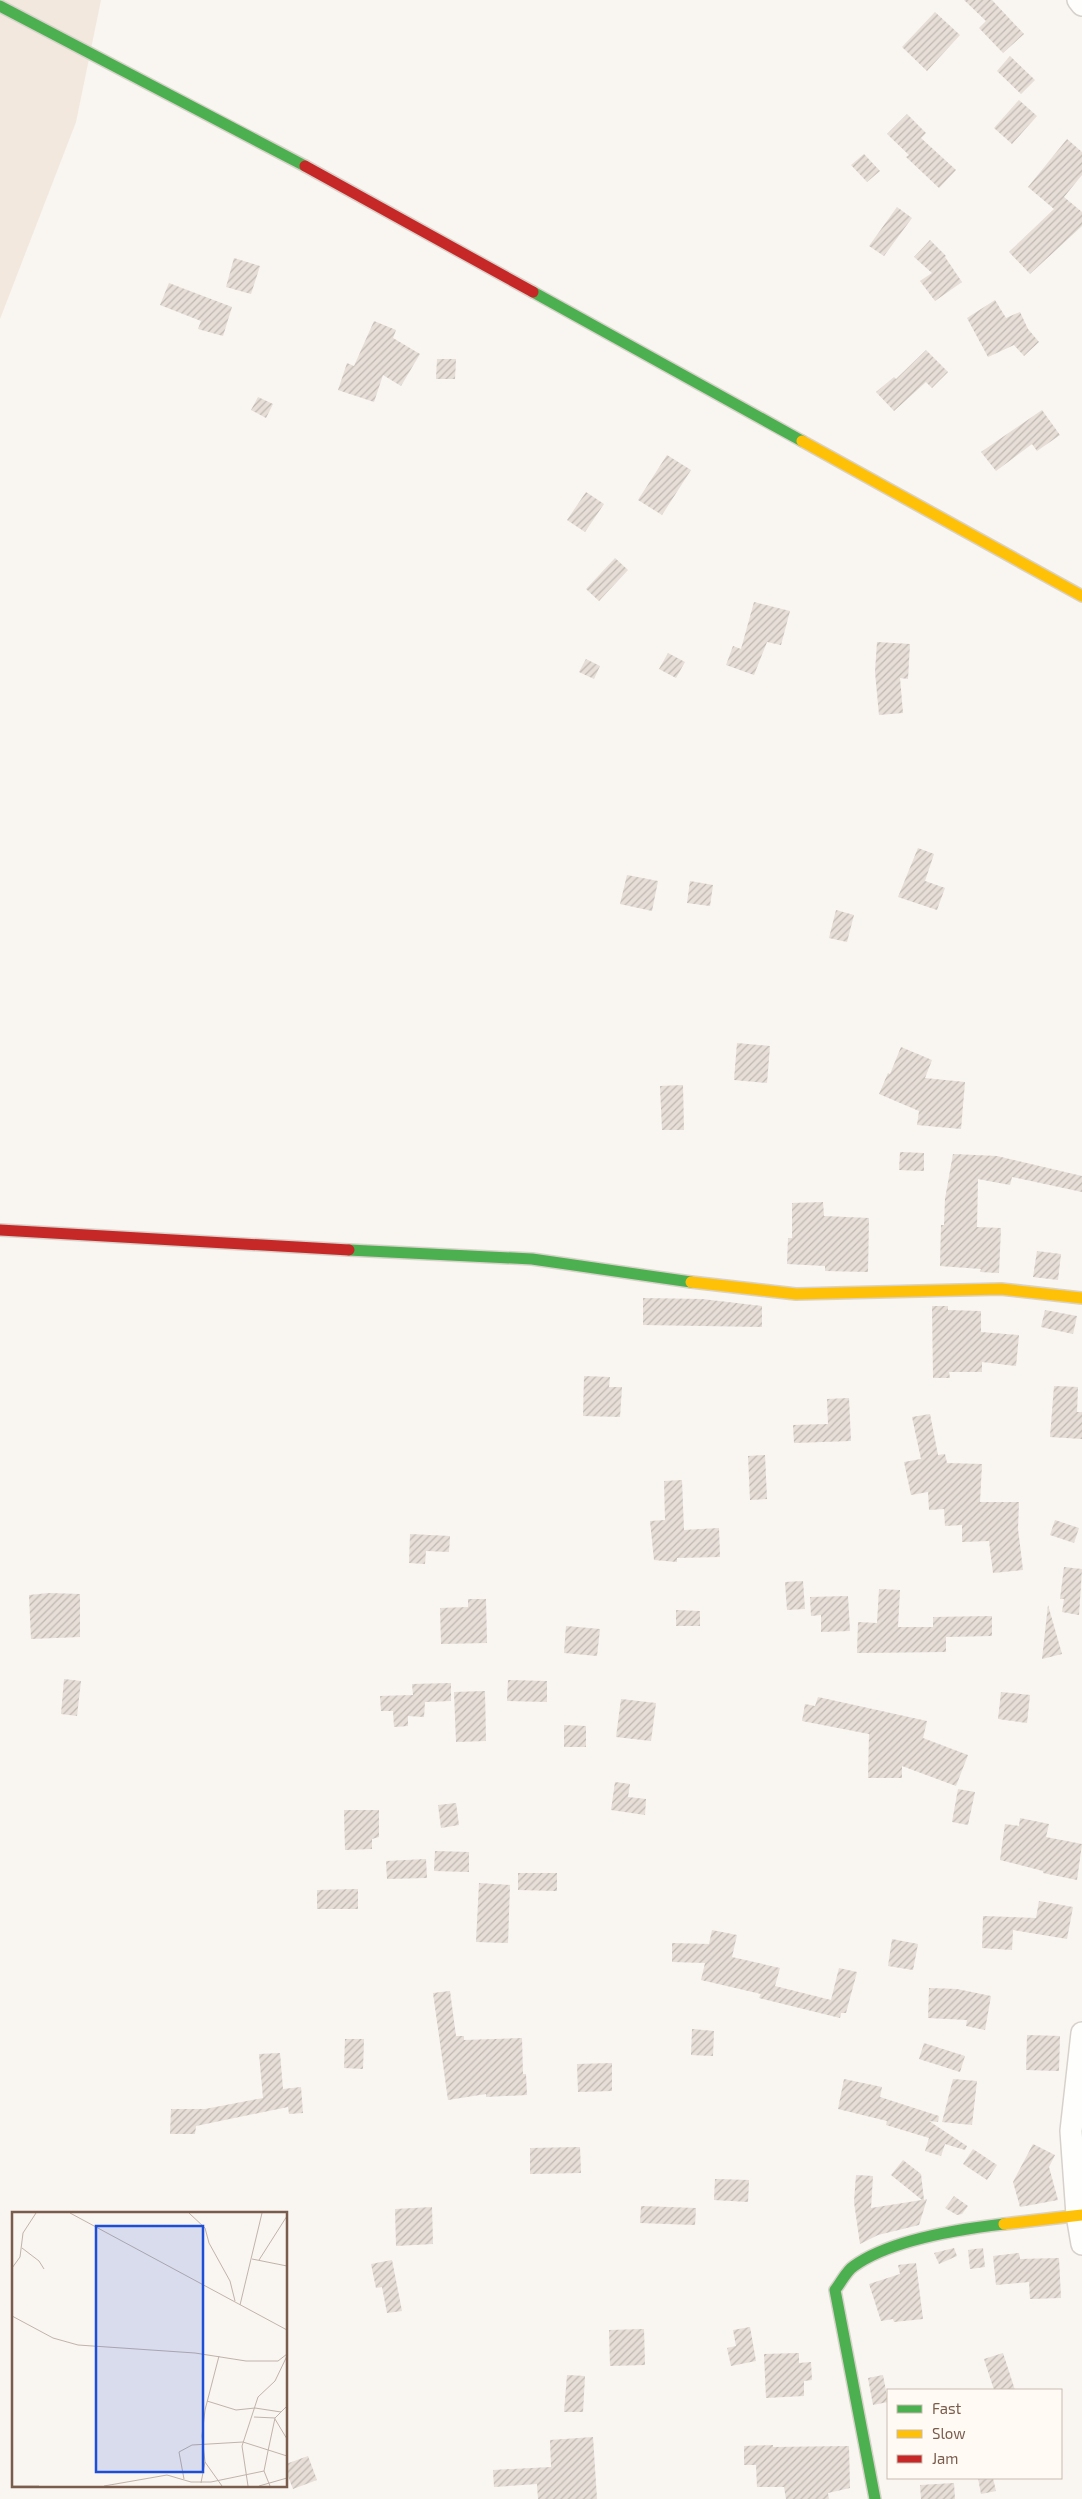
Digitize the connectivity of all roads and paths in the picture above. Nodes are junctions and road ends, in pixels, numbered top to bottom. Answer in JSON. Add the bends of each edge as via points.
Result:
{"nodes":[{"id":1,"x":1078,"y":0,"type":"edge"},
{"id":2,"x":1082,"y":5,"type":"edge"},
{"id":3,"x":0,"y":6,"type":"edge"},
{"id":4,"x":1082,"y":596,"type":"edge"},
{"id":5,"x":0,"y":1230,"type":"edge"},
{"id":6,"x":1082,"y":1298,"type":"edge"},
{"id":7,"x":1082,"y":2034,"type":"edge"},
{"id":8,"x":1080,"y":2215,"type":"edge"},
{"id":9,"x":1082,"y":2244,"type":"edge"},
{"id":10,"x":875,"y":2499,"type":"edge"}],
"edges":[{"from":1,"to":2,"type":"street"},
{"from":3,"to":4,"type":"street","via":[[260,141]]},
{"from":5,"to":6,"type":"street","via":[[532,1259],[796,1294],[1001,1289]]},
{"from":7,"to":8,"type":"street","via":[[1070,2131]]},
{"from":8,"to":9,"type":"street"},
{"from":8,"to":10,"type":"street","via":[[971,2228],[882,2250],[852,2266],[835,2290]]}]}
